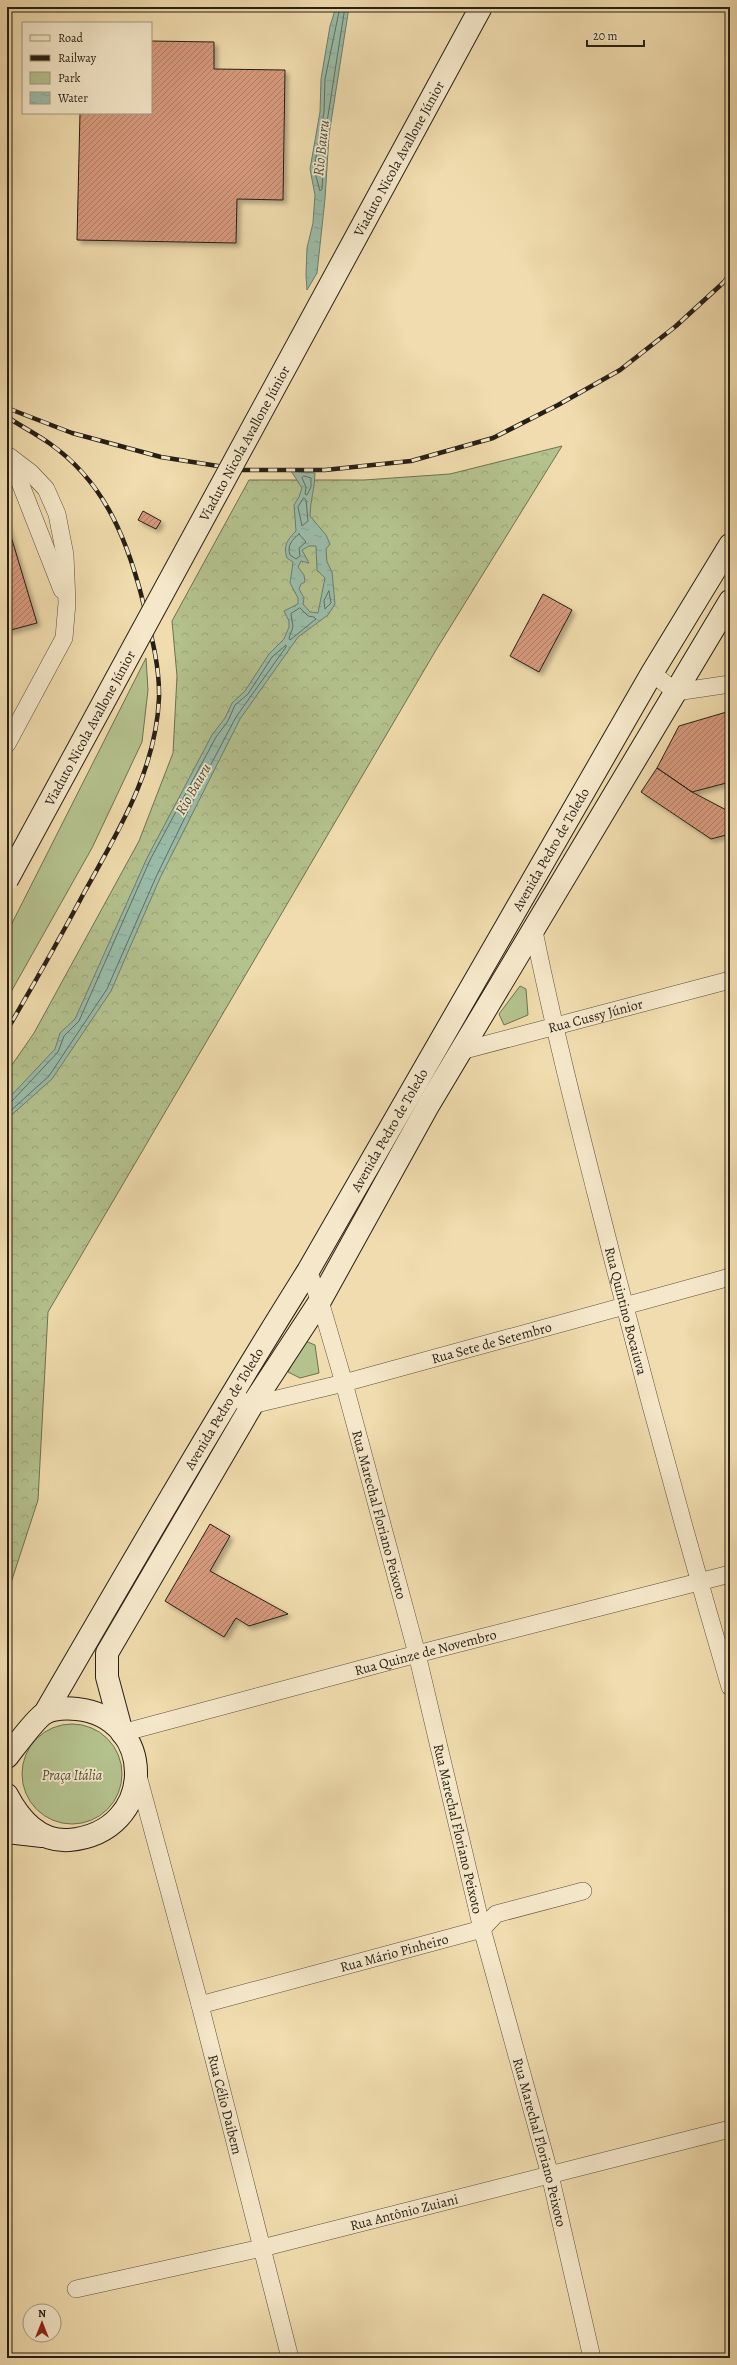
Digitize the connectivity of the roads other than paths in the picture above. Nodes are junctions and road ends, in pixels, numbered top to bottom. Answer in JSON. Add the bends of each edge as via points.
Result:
{"nodes":[{"id":1,"x":481,"y":7,"type":"edge"},
{"id":2,"x":730,"y":545,"type":"edge"},
{"id":3,"x":730,"y":601,"type":"edge"},
{"id":4,"x":67,"y":603,"type":"junction"},
{"id":5,"x":652,"y":673,"type":"junction"},
{"id":6,"x":730,"y":684,"type":"edge"},
{"id":7,"x":676,"y":692,"type":"junction"},
{"id":8,"x":7,"y":744,"type":"edge"},
{"id":9,"x":7,"y":880,"type":"edge"},
{"id":10,"x":534,"y":931,"type":"junction"},
{"id":11,"x":730,"y":980,"type":"edge"},
{"id":12,"x":554,"y":1028,"type":"junction"},
{"id":13,"x":461,"y":1051,"type":"junction"},
{"id":14,"x":410,"y":1091,"type":"junction"},
{"id":15,"x":429,"y":1104,"type":"junction"},
{"id":16,"x":308,"y":1271,"type":"junction"},
{"id":17,"x":730,"y":1277,"type":"edge"},
{"id":18,"x":320,"y":1301,"type":"junction"},
{"id":19,"x":624,"y":1306,"type":"junction"},
{"id":20,"x":344,"y":1383,"type":"junction"},
{"id":21,"x":242,"y":1401,"type":"junction"},
{"id":22,"x":730,"y":1574,"type":"edge"},
{"id":23,"x":699,"y":1583,"type":"junction"},
{"id":24,"x":417,"y":1654,"type":"junction"},
{"id":25,"x":730,"y":1687,"type":"edge"},
{"id":26,"x":44,"y":1713,"type":"junction"},
{"id":27,"x":122,"y":1733,"type":"junction"},
{"id":28,"x":7,"y":1757,"type":"edge"},
{"id":29,"x":137,"y":1771,"type":"junction"},
{"id":30,"x":7,"y":1795,"type":"edge"},
{"id":31,"x":7,"y":1832,"type":"edge"},
{"id":32,"x":42,"y":1836,"type":"junction"},
{"id":33,"x":583,"y":1891,"type":"dead end"},
{"id":34,"x":482,"y":1929,"type":"junction"},
{"id":35,"x":200,"y":2005,"type":"junction"},
{"id":36,"x":730,"y":2130,"type":"edge"},
{"id":37,"x":550,"y":2175,"type":"junction"},
{"id":38,"x":262,"y":2248,"type":"junction"},
{"id":39,"x":76,"y":2289,"type":"dead end"},
{"id":40,"x":290,"y":2358,"type":"edge"},
{"id":41,"x":592,"y":2358,"type":"edge"}],
"edges":[{"from":1,"to":9,"type":"main road","name":"Viaduto Nicola Avallone Júnior","bridge":true},
{"from":2,"to":5,"type":"main road","name":"Avenida Pedro de Toledo"},
{"from":3,"to":7,"type":"main road","name":"Avenida Pedro de Toledo"},
{"from":4,"to":4,"type":"street","via":[[65,555],[57,514],[46,489],[10,457]]},
{"from":4,"to":8,"type":"street","via":[[64,638]]},
{"from":5,"to":7,"type":"street"},
{"from":5,"to":14,"type":"main road","name":"Avenida Pedro de Toledo"},
{"from":6,"to":7,"type":"street"},
{"from":7,"to":10,"type":"main road","name":"Avenida Pedro de Toledo"},
{"from":10,"to":12,"type":"street","name":"Rua Quintino Bocaiuva"},
{"from":10,"to":13,"type":"main road","name":"Avenida Pedro de Toledo"},
{"from":11,"to":12,"type":"street","name":"Rua Cussy Júnior"},
{"from":12,"to":13,"type":"street","name":"Rua Cussy Júnior"},
{"from":12,"to":19,"type":"street","name":"Rua Quintino Bocaiuva"},
{"from":13,"to":15,"type":"main road","name":"Avenida Pedro de Toledo"},
{"from":14,"to":15,"type":"main road"},
{"from":14,"to":16,"type":"main road","name":"Avenida Pedro de Toledo"},
{"from":15,"to":18,"type":"main road","name":"Avenida Pedro de Toledo"},
{"from":16,"to":18,"type":"street","name":"Rua Marechal Floriano Peixoto"},
{"from":16,"to":21,"type":"main road","name":"Avenida Pedro de Toledo","via":[[248,1367]]},
{"from":17,"to":19,"type":"street","name":"Rua Sete de Setembro"},
{"from":18,"to":20,"type":"street","name":"Rua Marechal Floriano Peixoto"},
{"from":18,"to":21,"type":"main road","name":"Avenida Pedro de Toledo"},
{"from":19,"to":20,"type":"street","name":"Rua Sete de Setembro"},
{"from":19,"to":23,"type":"street","name":"Rua Quintino Bocaiuva"},
{"from":20,"to":21,"type":"street","name":"Rua Sete de Setembro"},
{"from":20,"to":24,"type":"street","name":"Rua Marechal Floriano Peixoto"},
{"from":21,"to":26,"type":"main road","name":"Avenida Pedro de Toledo","via":[[151,1530]]},
{"from":21,"to":27,"type":"main road","name":"Avenida Pedro de Toledo","via":[[107,1653],[107,1677]]},
{"from":22,"to":23,"type":"street","name":"Rua Quinze de Novembro"},
{"from":23,"to":24,"type":"street","name":"Rua Quinze de Novembro"},
{"from":23,"to":25,"type":"street","name":"Rua Quintino Bocaiuva"},
{"from":24,"to":27,"type":"street","name":"Rua Quinze de Novembro"},
{"from":24,"to":34,"type":"street","name":"Rua Marechal Floriano Peixoto"},
{"from":26,"to":27,"type":"main road","via":[[66,1708],[87,1710],[106,1719]]},
{"from":26,"to":28,"type":"main road"},
{"from":27,"to":29,"type":"main road","via":[[132,1751]]},
{"from":29,"to":32,"type":"main road","via":[[134,1794],[123,1814],[107,1829],[87,1838],[64,1840]]},
{"from":29,"to":35,"type":"street","name":"Rua Célio Daibem"},
{"from":30,"to":32,"type":"main road","via":[[15,1811]]},
{"from":31,"to":32,"type":"main road"},
{"from":33,"to":34,"type":"street","via":[[496,1914]]},
{"from":34,"to":35,"type":"street","name":"Rua Mário Pinheiro"},
{"from":34,"to":37,"type":"street","name":"Rua Marechal Floriano Peixoto"},
{"from":35,"to":38,"type":"street","name":"Rua Célio Daibem"},
{"from":36,"to":37,"type":"street","name":"Rua Antônio Zuiani"},
{"from":37,"to":38,"type":"street","name":"Rua Antônio Zuiani"},
{"from":37,"to":41,"type":"street","name":"Rua Marechal Floriano Peixoto"},
{"from":38,"to":39,"type":"street","name":"Rua Antônio Zuiani"},
{"from":38,"to":40,"type":"street","name":"Rua Célio Daibem"}]}
